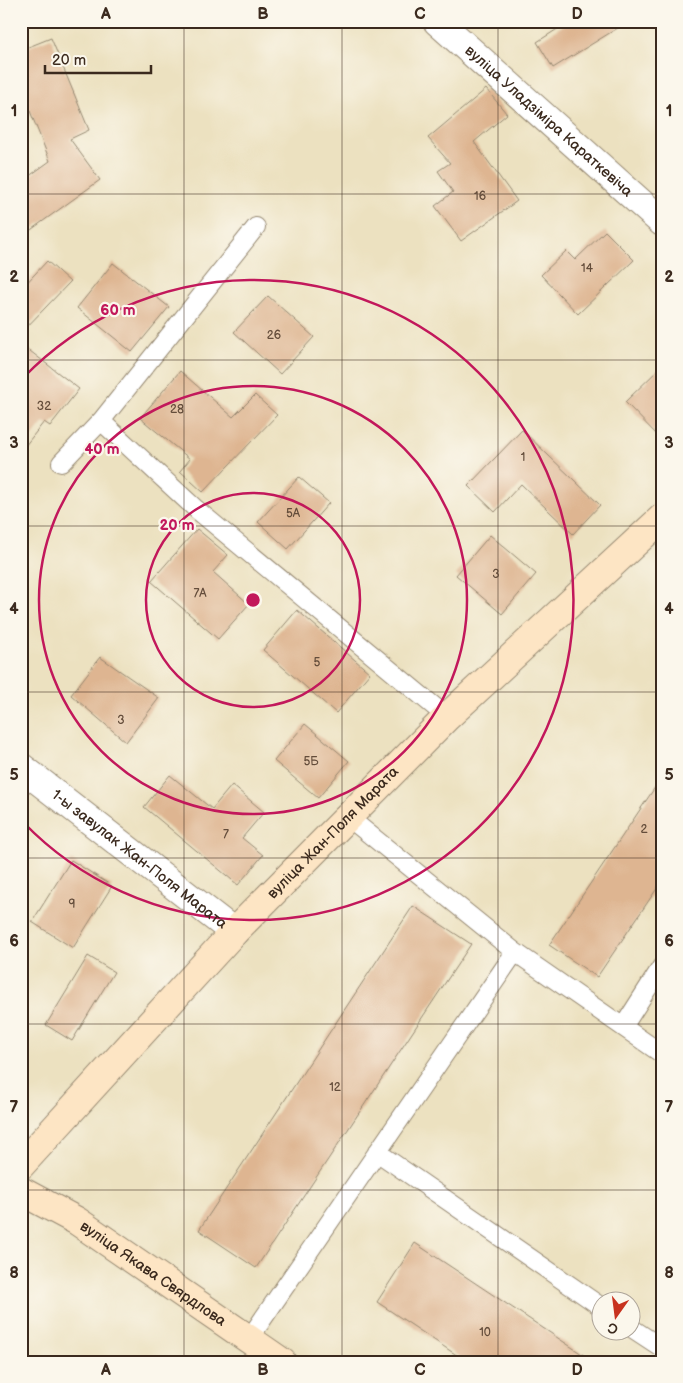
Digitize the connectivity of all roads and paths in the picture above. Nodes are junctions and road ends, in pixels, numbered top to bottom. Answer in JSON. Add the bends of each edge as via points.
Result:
{"nodes":[{"id":1,"x":437,"y":21,"type":"edge"},
{"id":2,"x":662,"y":222,"type":"edge"},
{"id":3,"x":256,"y":227,"type":"dead end"},
{"id":4,"x":101,"y":421,"type":"junction"},
{"id":5,"x":61,"y":464,"type":"dead end"},
{"id":6,"x":662,"y":518,"type":"edge"},
{"id":7,"x":448,"y":717,"type":"junction"},
{"id":8,"x":21,"y":767,"type":"edge"},
{"id":9,"x":348,"y":817,"type":"junction"},
{"id":10,"x":234,"y":932,"type":"junction"},
{"id":11,"x":515,"y":952,"type":"junction"},
{"id":12,"x":662,"y":966,"type":"edge"},
{"id":13,"x":623,"y":1027,"type":"junction"},
{"id":14,"x":662,"y":1054,"type":"edge"},
{"id":15,"x":377,"y":1152,"type":"junction"},
{"id":16,"x":21,"y":1165,"type":"edge"},
{"id":17,"x":21,"y":1191,"type":"edge"},
{"id":18,"x":590,"y":1299,"type":"edge"},
{"id":19,"x":640,"y":1333,"type":"edge"},
{"id":20,"x":249,"y":1339,"type":"junction"},
{"id":21,"x":662,"y":1348,"type":"edge"},
{"id":22,"x":282,"y":1362,"type":"edge"}],
"edges":[{"from":1,"to":2,"type":"street","name":"вуліца Уладзіміра Караткевіча"},
{"from":3,"to":4,"type":"lane"},
{"from":4,"to":5,"type":"lane"},
{"from":4,"to":7,"type":"lane","via":[[196,509]]},
{"from":6,"to":7,"type":"street","name":"вуліца Жан-Поля Марата"},
{"from":7,"to":9,"type":"street","name":"вуліца Жан-Поля Марата"},
{"from":8,"to":10,"type":"street","name":"1-ы завулак Жан-Поля Марата"},
{"from":9,"to":10,"type":"street","name":"вуліца Жан-Поля Марата"},
{"from":9,"to":11,"type":"lane"},
{"from":10,"to":16,"type":"street","name":"вуліца Жан-Поля Марата"},
{"from":11,"to":13,"type":"lane"},
{"from":11,"to":15,"type":"lane"},
{"from":12,"to":13,"type":"lane"},
{"from":13,"to":14,"type":"lane"},
{"from":15,"to":18,"type":"lane"},
{"from":15,"to":20,"type":"lane"},
{"from":17,"to":20,"type":"street","name":"вуліца Якава Свярдлова","via":[[77,1221]]},
{"from":19,"to":21,"type":"lane"},
{"from":20,"to":22,"type":"street","name":"вуліца Якава Свярдлова"}]}
